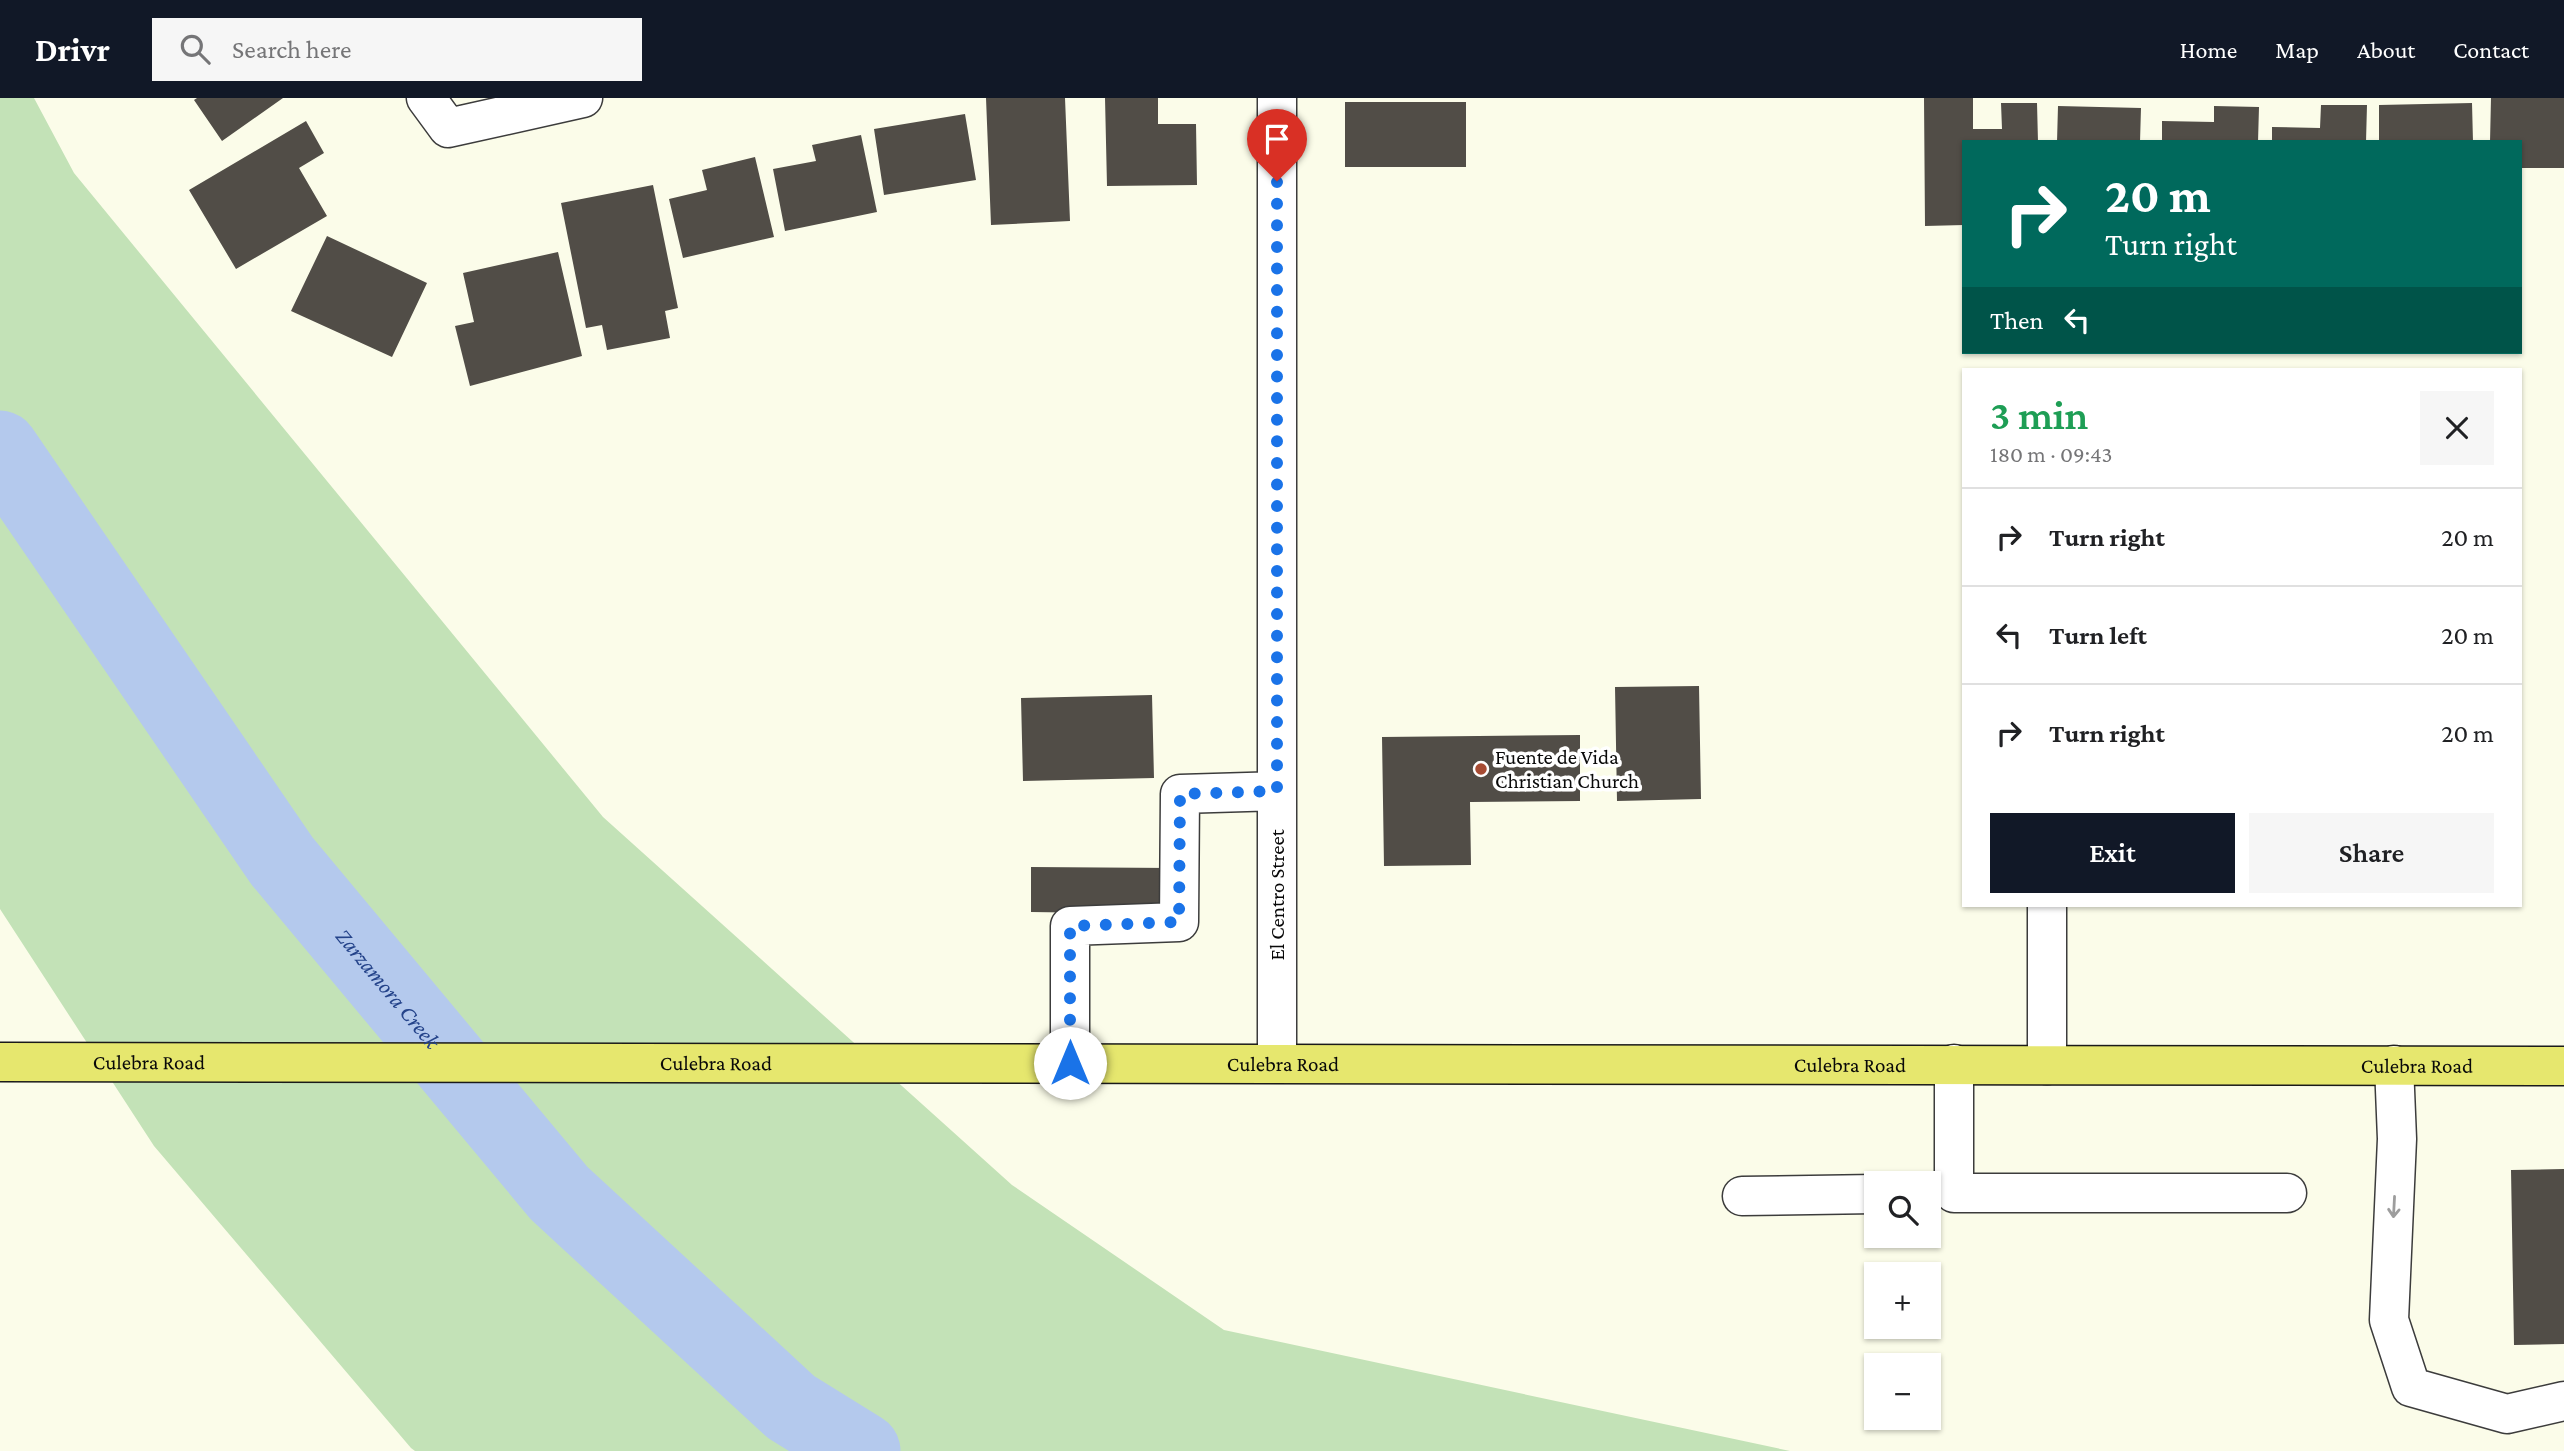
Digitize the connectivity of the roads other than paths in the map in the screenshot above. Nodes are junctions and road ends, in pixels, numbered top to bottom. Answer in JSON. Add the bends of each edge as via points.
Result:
{"nodes":[{"id":1,"x":583,"y":98,"type":"edge"},
{"id":2,"x":1277,"y":98,"type":"edge"},
{"id":3,"x":437,"y":113,"type":"edge"},
{"id":4,"x":1277,"y":791,"type":"junction"},
{"id":5,"x":2047,"y":907,"type":"edge"},
{"id":6,"x":0,"y":1062,"type":"edge"},
{"id":7,"x":1277,"y":1062,"type":"junction"},
{"id":8,"x":1070,"y":1063,"type":"junction"},
{"id":9,"x":1954,"y":1064,"type":"junction"},
{"id":10,"x":2047,"y":1065,"type":"junction"},
{"id":11,"x":2394,"y":1065,"type":"junction"},
{"id":12,"x":2564,"y":1066,"type":"edge"},
{"id":13,"x":1941,"y":1193,"type":"edge"},
{"id":14,"x":1864,"y":1194,"type":"edge"},
{"id":15,"x":2287,"y":1194,"type":"dead end"},
{"id":16,"x":1742,"y":1196,"type":"dead end"},
{"id":17,"x":2564,"y":1401,"type":"edge"}],
"edges":[{"from":1,"to":3,"type":"street"},
{"from":2,"to":4,"type":"street","name":"El Centro Street"},
{"from":4,"to":7,"type":"street","name":"El Centro Street"},
{"from":4,"to":8,"type":"street","via":[[1180,794],[1179,922],[1070,926]]},
{"from":5,"to":10,"type":"street"},
{"from":6,"to":8,"type":"main road","name":"Culebra Road"},
{"from":7,"to":8,"type":"main road","name":"Culebra Road"},
{"from":7,"to":9,"type":"main road","name":"Culebra Road"},
{"from":9,"to":10,"type":"main road","name":"Culebra Road"},
{"from":9,"to":13,"type":"street"},
{"from":10,"to":11,"type":"main road","name":"Culebra Road"},
{"from":11,"to":12,"type":"main road","name":"Culebra Road"},
{"from":11,"to":17,"type":"street","one_way":true,"via":[[2389,1320],[2411,1387],[2507,1415]]},
{"from":13,"to":15,"type":"street"},
{"from":14,"to":16,"type":"street"}]}
